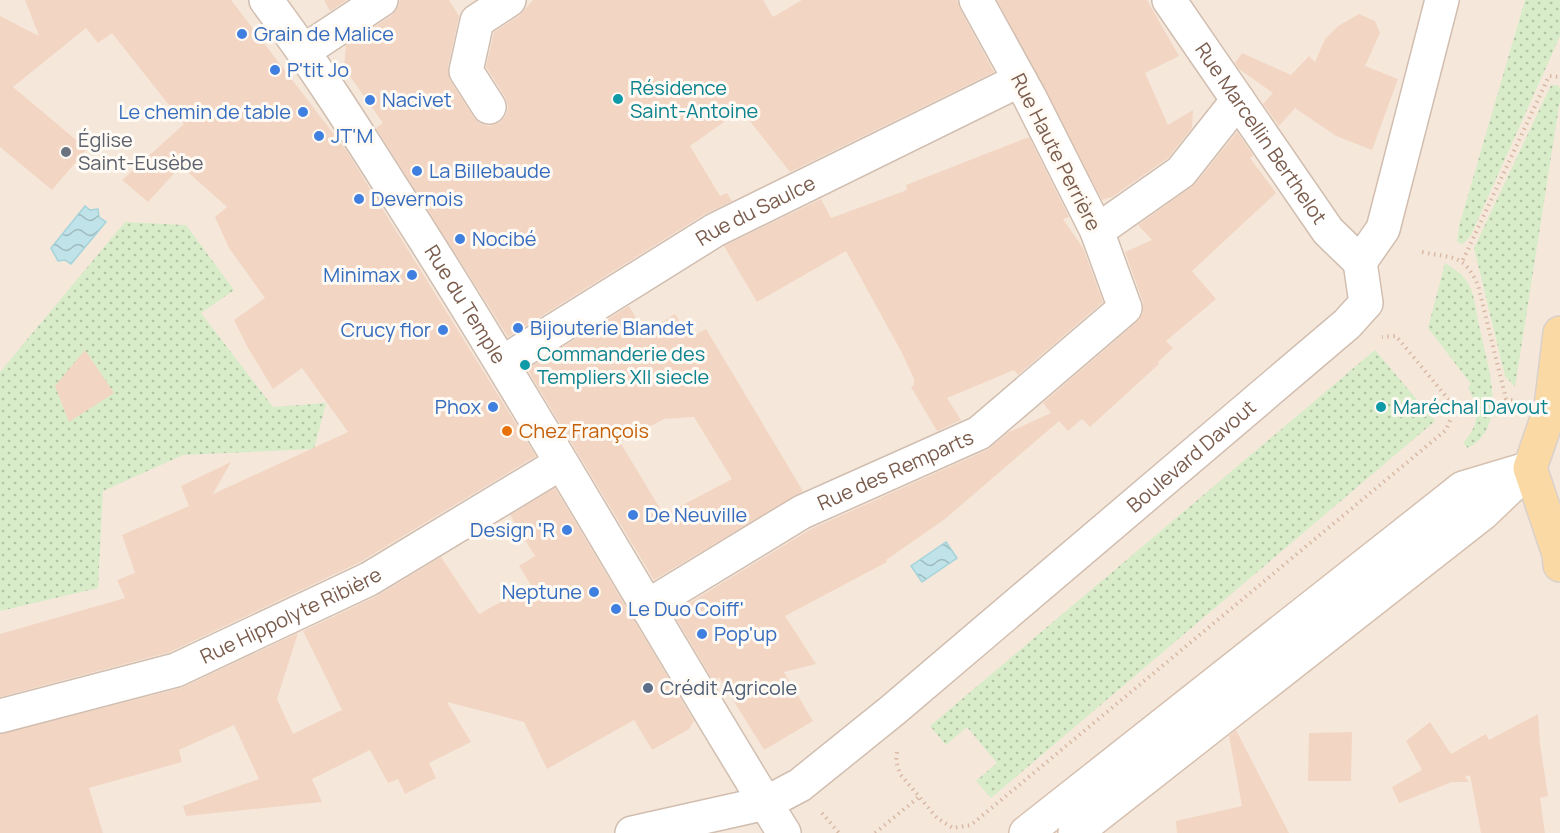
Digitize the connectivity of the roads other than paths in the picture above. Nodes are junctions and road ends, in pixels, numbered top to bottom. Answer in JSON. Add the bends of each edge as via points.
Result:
{"nodes":[{"id":1,"x":266,"y":0,"type":"edge"},
{"id":2,"x":381,"y":0,"type":"edge"},
{"id":3,"x":509,"y":0,"type":"edge"},
{"id":4,"x":976,"y":0,"type":"edge"},
{"id":5,"x":1169,"y":0,"type":"edge"},
{"id":6,"x":1442,"y":0,"type":"edge"},
{"id":7,"x":304,"y":51,"type":"junction"},
{"id":8,"x":1020,"y":80,"type":"junction"},
{"id":9,"x":1238,"y":100,"type":"junction"},
{"id":10,"x":489,"y":107,"type":"dead end"},
{"id":11,"x":1097,"y":231,"type":"junction"},
{"id":12,"x":1360,"y":262,"type":"junction"},
{"id":13,"x":1125,"y":308,"type":"joint"},
{"id":14,"x":1560,"y":333,"type":"edge"},
{"id":15,"x":502,"y":363,"type":"junction"},
{"id":16,"x":561,"y":464,"type":"junction"},
{"id":17,"x":1530,"y":468,"type":"junction"},
{"id":18,"x":1560,"y":566,"type":"edge"},
{"id":19,"x":646,"y":607,"type":"junction"},
{"id":20,"x":0,"y":717,"type":"edge"},
{"id":21,"x":766,"y":803,"type":"junction"},
{"id":22,"x":632,"y":833,"type":"edge"},
{"id":23,"x":784,"y":833,"type":"edge"},
{"id":24,"x":1026,"y":833,"type":"edge"},
{"id":25,"x":1075,"y":833,"type":"edge"}],
"edges":[{"from":1,"to":7,"type":"street","name":"Rue du Temple"},
{"from":2,"to":7,"type":"street"},
{"from":3,"to":10,"type":"street","via":[[477,21],[466,71]]},
{"from":4,"to":8,"type":"street","name":"Rue Haute Perrière"},
{"from":5,"to":9,"type":"street","name":"Rue Marcellin Berthelot"},
{"from":6,"to":12,"type":"street","via":[[1383,229]]},
{"from":7,"to":15,"type":"street","name":"Rue du Temple"},
{"from":8,"to":11,"type":"street","name":"Rue Haute Perrière"},
{"from":8,"to":15,"type":"street","name":"Rue du Saulce","via":[[715,230]]},
{"from":9,"to":11,"type":"street","via":[[1181,172]]},
{"from":9,"to":12,"type":"street","name":"Rue Marcellin Berthelot","via":[[1328,231]]},
{"from":11,"to":13,"type":"street","name":"Rue Haute Perrière"},
{"from":12,"to":21,"type":"street","name":"Boulevard Davout","via":[[1366,303],[1347,324],[893,710],[800,786]]},
{"from":13,"to":19,"type":"street","name":"Rue des Remparts","via":[[979,433],[802,512]]},
{"from":14,"to":17,"type":"main road","via":[[1551,407]]},
{"from":15,"to":16,"type":"street","name":"Rue du Temple"},
{"from":16,"to":19,"type":"street","name":"Rue du Temple"},
{"from":16,"to":20,"type":"street","name":"Rue Hippolyte Ribière","via":[[369,579],[176,670]]},
{"from":17,"to":18,"type":"main road"},
{"from":17,"to":24,"type":"street","via":[[1463,488]]},
{"from":17,"to":25,"type":"street","via":[[1483,513]]},
{"from":19,"to":21,"type":"street","name":"Rue du Temple"},
{"from":21,"to":22,"type":"street"},
{"from":21,"to":23,"type":"street","name":"Rue du Temple"}]}
